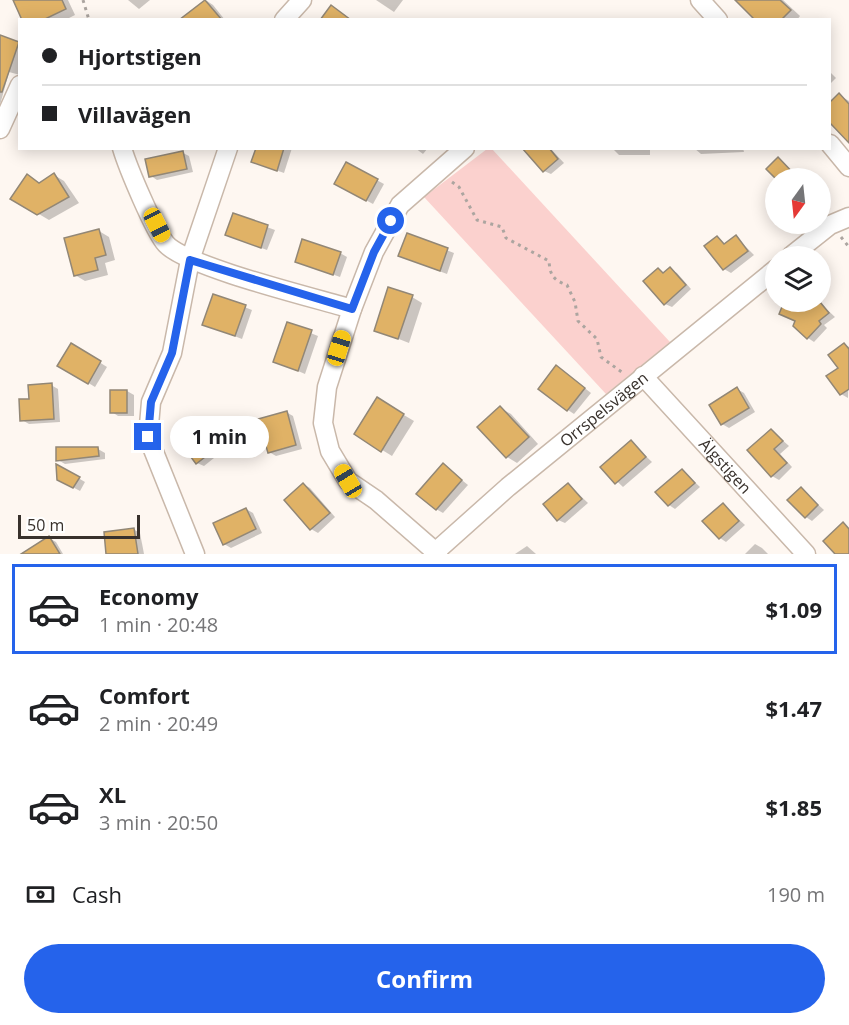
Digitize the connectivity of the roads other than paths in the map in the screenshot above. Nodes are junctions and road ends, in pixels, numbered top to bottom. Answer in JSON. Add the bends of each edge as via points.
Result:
{"nodes":[{"id":1,"x":302,"y":0,"type":"edge"},
{"id":2,"x":700,"y":0,"type":"edge"},
{"id":3,"x":286,"y":18,"type":"edge"},
{"id":4,"x":716,"y":18,"type":"edge"},
{"id":5,"x":18,"y":90,"type":"edge"},
{"id":6,"x":0,"y":129,"type":"edge"},
{"id":7,"x":831,"y":145,"type":"edge"},
{"id":8,"x":123,"y":150,"type":"edge"},
{"id":9,"x":227,"y":150,"type":"edge"},
{"id":10,"x":463,"y":150,"type":"edge"},
{"id":11,"x":849,"y":167,"type":"edge"},
{"id":12,"x":849,"y":217,"type":"edge"},
{"id":13,"x":804,"y":246,"type":"edge"},
{"id":14,"x":190,"y":260,"type":"junction"},
{"id":15,"x":765,"y":278,"type":"edge"},
{"id":16,"x":352,"y":309,"type":"junction"},
{"id":17,"x":643,"y":376,"type":"junction"},
{"id":18,"x":436,"y":553,"type":"edge"},
{"id":19,"x":195,"y":554,"type":"edge"},
{"id":20,"x":806,"y":554,"type":"edge"}],
"edges":[{"from":1,"to":3,"type":"street"},
{"from":2,"to":4,"type":"street"},
{"from":5,"to":6,"type":"street"},
{"from":7,"to":11,"type":"street"},
{"from":8,"to":14,"type":"street","via":[[128,169],[166,244]]},
{"from":9,"to":14,"type":"street"},
{"from":10,"to":16,"type":"street","via":[[400,205],[374,252]]},
{"from":12,"to":13,"type":"street","via":[[830,225]]},
{"from":14,"to":16,"type":"street"},
{"from":14,"to":19,"type":"street","via":[[172,353],[151,402],[148,437]]},
{"from":15,"to":17,"type":"street","name":"Orrspelsvägen"},
{"from":16,"to":18,"type":"street","via":[[327,387],[323,423],[330,451],[348,481],[376,500]]},
{"from":17,"to":18,"type":"street","name":"Orrspelsvägen","via":[[508,487]]},
{"from":17,"to":20,"type":"street","name":"Älgstigen"}]}
